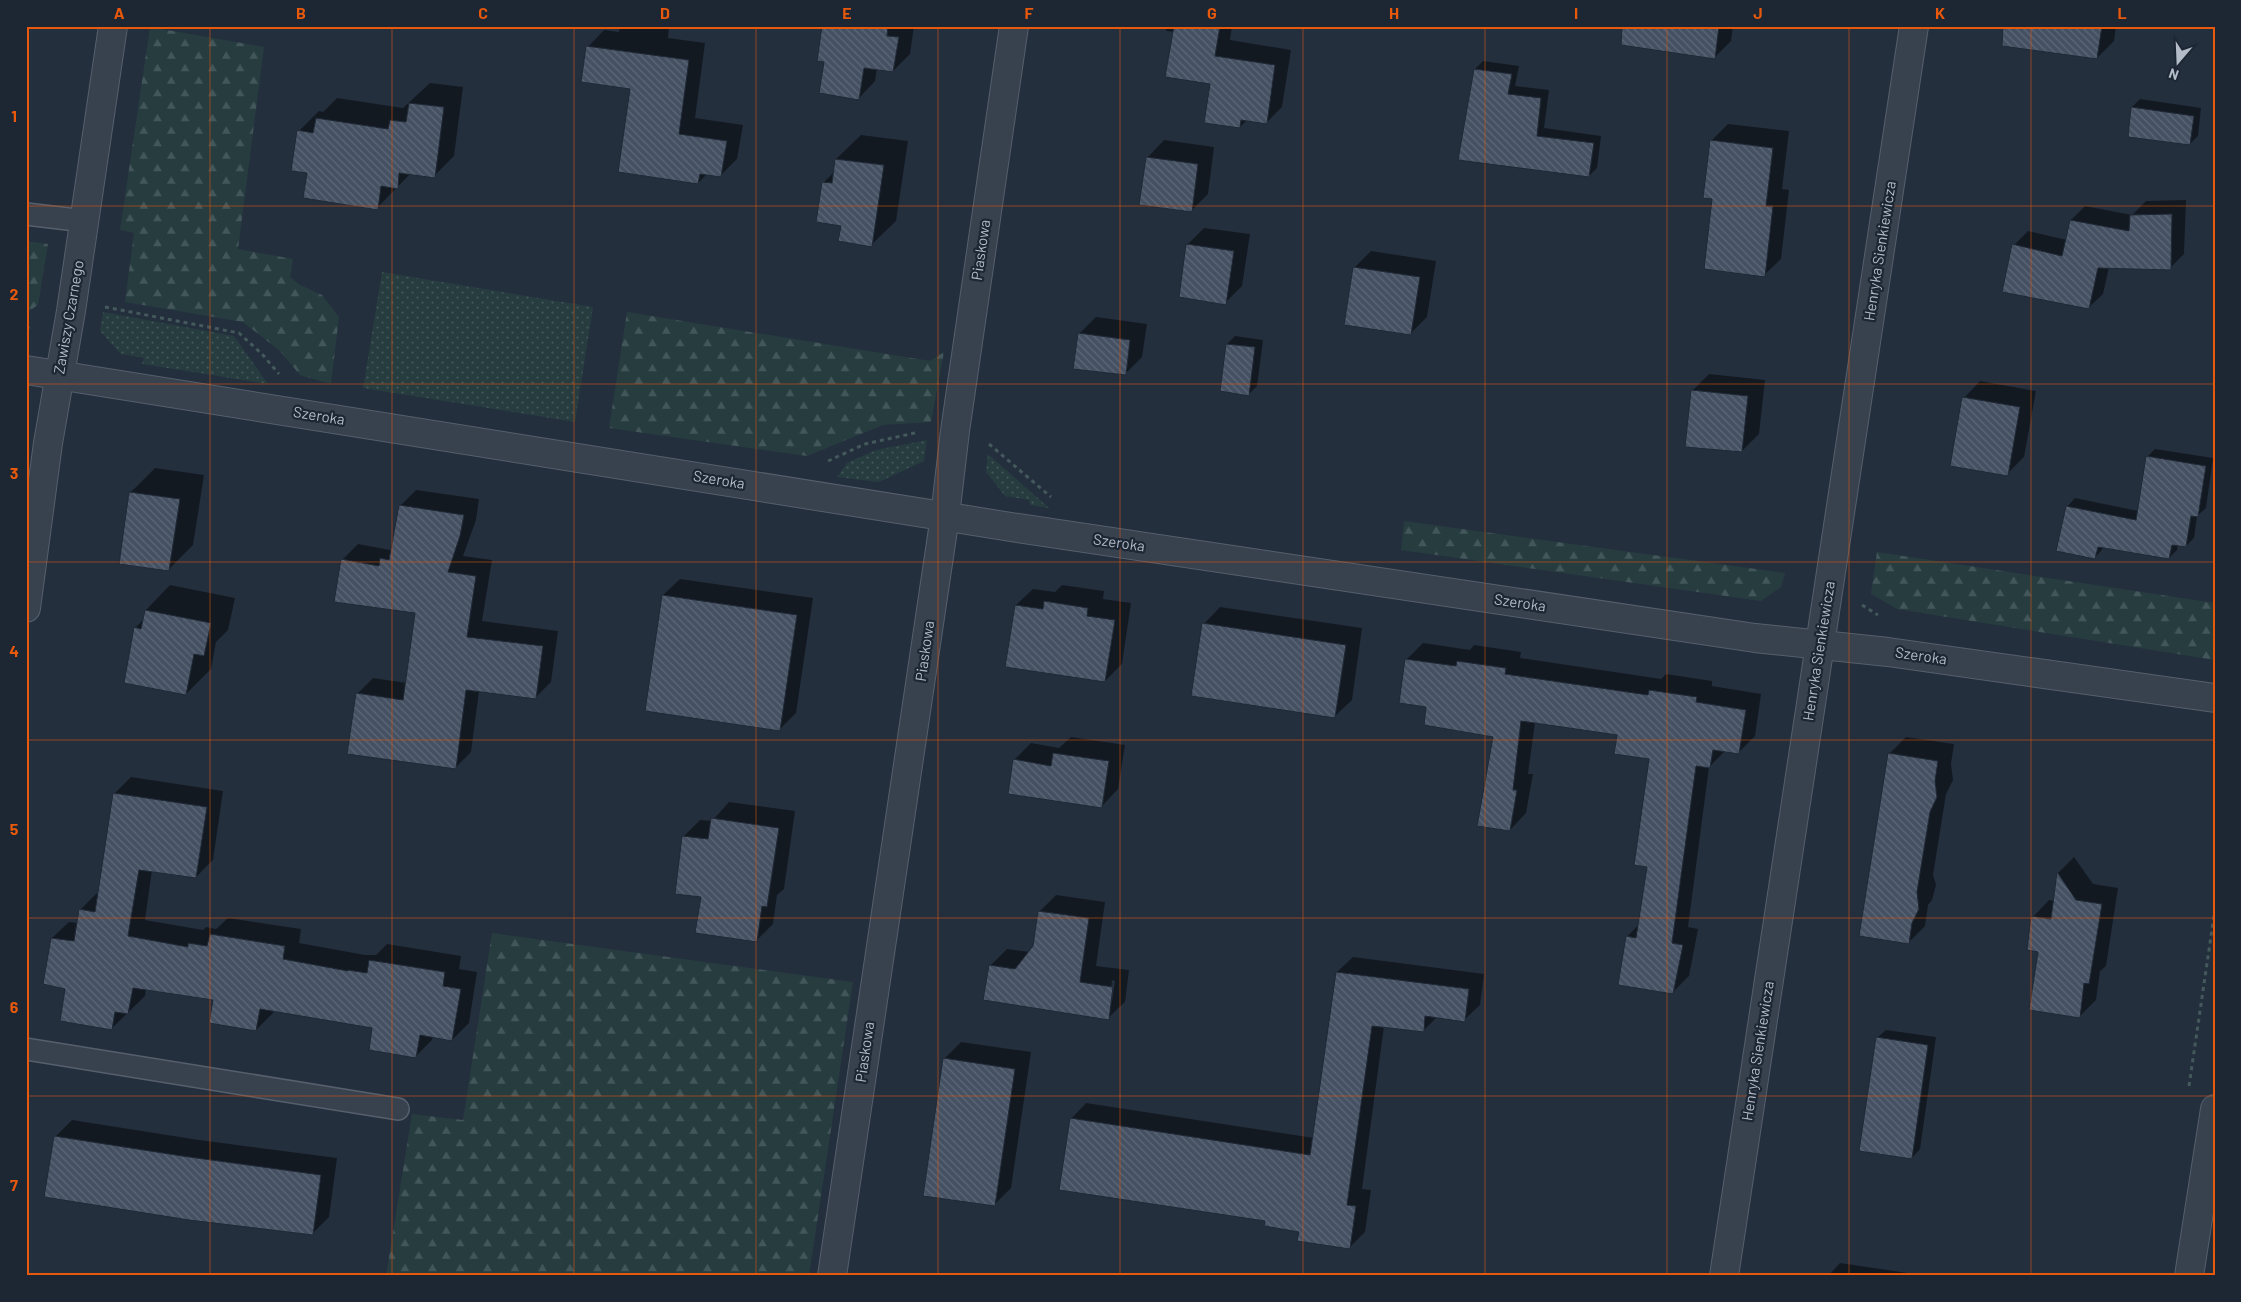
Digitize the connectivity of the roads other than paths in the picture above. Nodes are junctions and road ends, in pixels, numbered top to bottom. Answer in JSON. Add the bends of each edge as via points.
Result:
{"nodes":[{"id":1,"x":113,"y":26,"type":"edge"},
{"id":2,"x":1014,"y":26,"type":"edge"},
{"id":3,"x":1914,"y":26,"type":"edge"},
{"id":4,"x":26,"y":214,"type":"edge"},
{"id":5,"x":85,"y":221,"type":"junction"},
{"id":6,"x":26,"y":370,"type":"edge"},
{"id":7,"x":60,"y":375,"type":"junction"},
{"id":8,"x":945,"y":516,"type":"junction"},
{"id":9,"x":26,"y":608,"type":"edge"},
{"id":10,"x":1819,"y":646,"type":"junction"},
{"id":11,"x":2215,"y":698,"type":"edge"},
{"id":12,"x":26,"y":1049,"type":"edge"},
{"id":13,"x":398,"y":1109,"type":"dead end"},
{"id":14,"x":2215,"y":1109,"type":"edge"},
{"id":15,"x":832,"y":1276,"type":"edge"},
{"id":16,"x":1724,"y":1276,"type":"edge"},
{"id":17,"x":2189,"y":1276,"type":"edge"}],
"edges":[{"from":1,"to":5,"type":"street","name":"Zawiszy Czarnego"},
{"from":2,"to":8,"type":"street","name":"Piaskowa","via":[[954,431]]},
{"from":3,"to":10,"type":"street","name":"Henryka Sienkiewicza"},
{"from":4,"to":5,"type":"lane"},
{"from":5,"to":7,"type":"street","name":"Zawiszy Czarnego"},
{"from":6,"to":7,"type":"street","name":"Szeroka"},
{"from":7,"to":8,"type":"street","name":"Szeroka"},
{"from":7,"to":9,"type":"street","name":"Zawiszy Czarnego"},
{"from":8,"to":10,"type":"street","name":"Szeroka"},
{"from":8,"to":15,"type":"street","name":"Piaskowa"},
{"from":10,"to":11,"type":"street","name":"Szeroka","via":[[1888,652]]},
{"from":10,"to":16,"type":"street","name":"Henryka Sienkiewicza"},
{"from":12,"to":13,"type":"lane"},
{"from":14,"to":17,"type":"street"}]}
